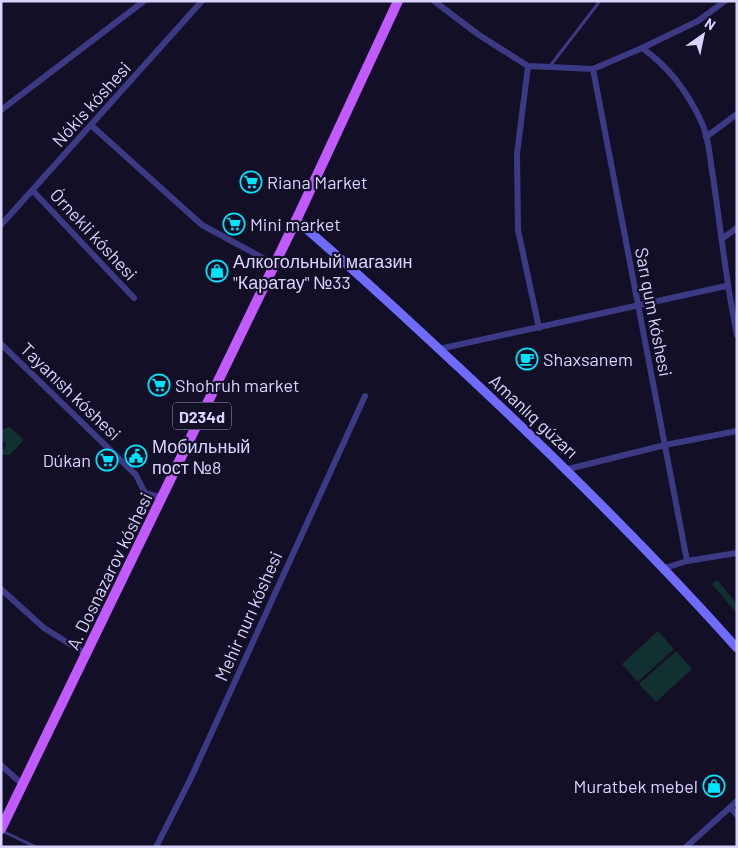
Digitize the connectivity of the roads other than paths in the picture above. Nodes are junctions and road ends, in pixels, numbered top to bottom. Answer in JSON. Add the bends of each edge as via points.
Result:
{"nodes":[{"id":1,"x":144,"y":1,"type":"edge"},
{"id":2,"x":202,"y":1,"type":"edge"},
{"id":3,"x":434,"y":1,"type":"edge"},
{"id":4,"x":600,"y":1,"type":"edge"},
{"id":5,"x":725,"y":1,"type":"edge"},
{"id":6,"x":396,"y":2,"type":"edge"},
{"id":7,"x":642,"y":48,"type":"junction"},
{"id":8,"x":528,"y":66,"type":"junction"},
{"id":9,"x":549,"y":68,"type":"junction"},
{"id":10,"x":592,"y":69,"type":"junction"},
{"id":11,"x":1,"y":110,"type":"edge"},
{"id":12,"x":737,"y":114,"type":"edge"},
{"id":13,"x":92,"y":126,"type":"junction"},
{"id":14,"x":706,"y":137,"type":"junction"},
{"id":15,"x":33,"y":190,"type":"junction"},
{"id":16,"x":296,"y":220,"type":"junction"},
{"id":17,"x":1,"y":225,"type":"edge"},
{"id":18,"x":737,"y":228,"type":"edge"},
{"id":19,"x":723,"y":238,"type":"junction"},
{"id":20,"x":274,"y":264,"type":"junction"},
{"id":21,"x":726,"y":286,"type":"junction"},
{"id":22,"x":134,"y":298,"type":"dead end"},
{"id":23,"x":637,"y":304,"type":"junction"},
{"id":24,"x":538,"y":328,"type":"junction"},
{"id":25,"x":737,"y":335,"type":"edge"},
{"id":26,"x":1,"y":344,"type":"edge"},
{"id":27,"x":439,"y":349,"type":"junction"},
{"id":28,"x":364,"y":396,"type":"dead end"},
{"id":29,"x":737,"y":431,"type":"edge"},
{"id":30,"x":665,"y":445,"type":"junction"},
{"id":31,"x":568,"y":469,"type":"junction"},
{"id":32,"x":163,"y":498,"type":"junction"},
{"id":33,"x":737,"y":554,"type":"edge"},
{"id":34,"x":687,"y":561,"type":"junction"},
{"id":35,"x":666,"y":568,"type":"junction"},
{"id":36,"x":1,"y":589,"type":"edge"},
{"id":37,"x":737,"y":648,"type":"edge"},
{"id":38,"x":86,"y":654,"type":"junction"},
{"id":39,"x":1,"y":765,"type":"edge"},
{"id":40,"x":23,"y":785,"type":"junction"},
{"id":41,"x":737,"y":801,"type":"edge"},
{"id":42,"x":730,"y":807,"type":"junction"},
{"id":43,"x":737,"y":815,"type":"edge"},
{"id":44,"x":1,"y":830,"type":"edge"},
{"id":45,"x":36,"y":847,"type":"edge"},
{"id":46,"x":156,"y":847,"type":"edge"},
{"id":47,"x":686,"y":847,"type":"edge"}],
"edges":[{"from":1,"to":11,"type":"street"},
{"from":2,"to":13,"type":"street","name":"Nókis kóshesi"},
{"from":3,"to":8,"type":"street"},
{"from":4,"to":9,"type":"lane"},
{"from":5,"to":7,"type":"street","via":[[698,22]]},
{"from":6,"to":16,"type":"main road","name":"A. Dosnazarov kóshesi","number":"D234d"},
{"from":7,"to":10,"type":"street"},
{"from":7,"to":14,"type":"street","via":[[660,61],[680,86],[702,123]]},
{"from":8,"to":9,"type":"street"},
{"from":8,"to":24,"type":"street","via":[[517,154],[518,230]]},
{"from":9,"to":10,"type":"street"},
{"from":10,"to":23,"type":"street","name":"Sarı qum kóshesi"},
{"from":12,"to":14,"type":"street"},
{"from":13,"to":15,"type":"street","name":"Nókis kóshesi"},
{"from":13,"to":20,"type":"street","via":[[202,224]]},
{"from":14,"to":19,"type":"street"},
{"from":15,"to":17,"type":"street","name":"Nókis kóshesi"},
{"from":15,"to":22,"type":"street","name":"Órnekli kóshesi"},
{"from":16,"to":20,"type":"main road","name":"A. Dosnazarov kóshesi","number":"D234d"},
{"from":16,"to":27,"type":"street","name":"Amanlıq gúzarı"},
{"from":18,"to":19,"type":"street"},
{"from":19,"to":21,"type":"street"},
{"from":20,"to":32,"type":"main road","name":"A. Dosnazarov kóshesi","number":"D234d"},
{"from":21,"to":23,"type":"street"},
{"from":21,"to":25,"type":"street"},
{"from":23,"to":24,"type":"street"},
{"from":23,"to":30,"type":"street","name":"Sarı qum kóshesi"},
{"from":24,"to":27,"type":"street"},
{"from":26,"to":32,"type":"street","name":"Tayanısh kóshesi","via":[[136,475],[145,493]]},
{"from":27,"to":31,"type":"street","name":"Amanlıq gúzarı"},
{"from":28,"to":46,"type":"street","name":"Mehir nurı kóshesi","via":[[190,780]]},
{"from":29,"to":30,"type":"street"},
{"from":30,"to":31,"type":"street"},
{"from":30,"to":34,"type":"street","name":"Sarı qum kóshesi"},
{"from":31,"to":35,"type":"street","name":"Amanlıq gúzarı"},
{"from":32,"to":38,"type":"main road","name":"A. Dosnazarov kóshesi","number":"D234d"},
{"from":33,"to":34,"type":"street"},
{"from":34,"to":35,"type":"street"},
{"from":35,"to":37,"type":"street","name":"Amanlıq gúzarı"},
{"from":36,"to":38,"type":"street","via":[[44,628]]},
{"from":38,"to":40,"type":"main road","name":"A. Dosnazarov kóshesi","number":"D234d"},
{"from":39,"to":40,"type":"street"},
{"from":40,"to":44,"type":"main road","name":"A. Dosnazarov kóshesi","number":"D234d"},
{"from":41,"to":42,"type":"street"},
{"from":42,"to":43,"type":"street"},
{"from":42,"to":47,"type":"street"},
{"from":44,"to":45,"type":"lane"}]}
